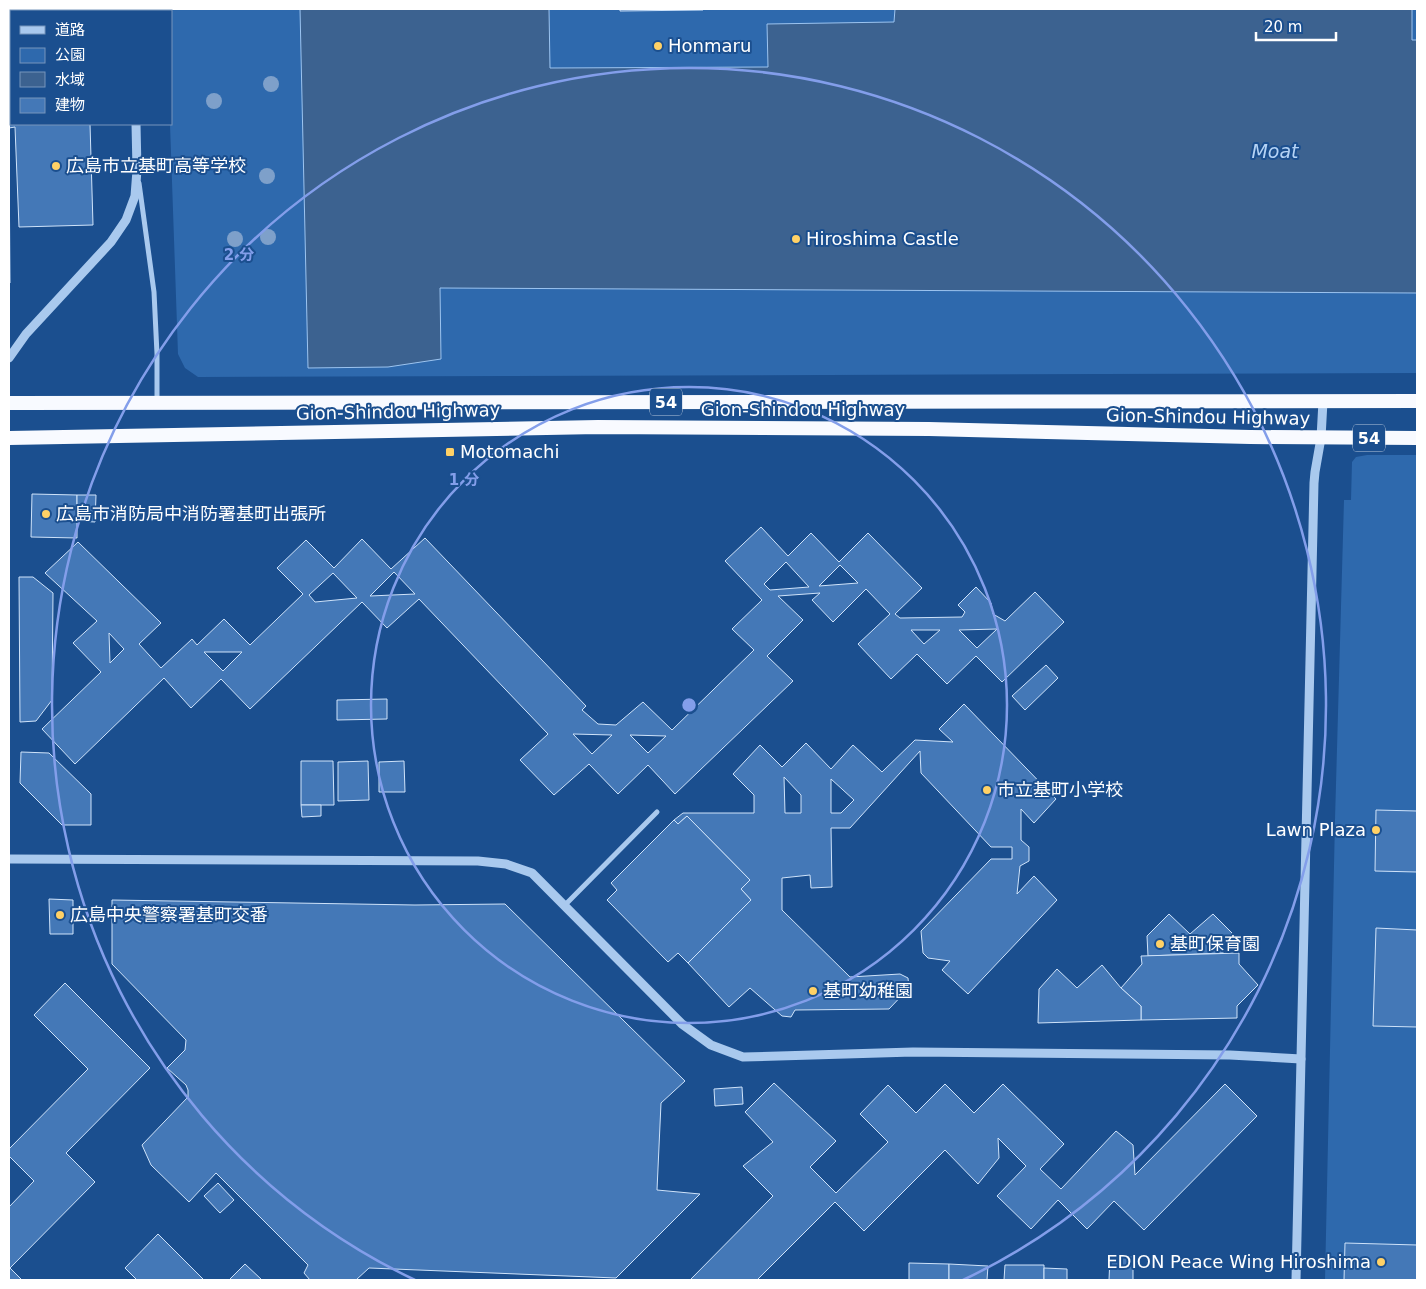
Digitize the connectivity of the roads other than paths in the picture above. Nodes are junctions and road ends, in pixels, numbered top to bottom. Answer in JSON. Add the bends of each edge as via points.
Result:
{"nodes":[{"id":1,"x":136,"y":125,"type":"edge"},
{"id":2,"x":137,"y":170,"type":"junction"},
{"id":3,"x":9,"y":358,"type":"edge"},
{"id":4,"x":1323,"y":401,"type":"junction"},
{"id":5,"x":1417,"y":401,"type":"edge"},
{"id":6,"x":157,"y":402,"type":"junction"},
{"id":7,"x":9,"y":403,"type":"edge"},
{"id":8,"x":9,"y":438,"type":"edge"},
{"id":9,"x":1321,"y":438,"type":"junction"},
{"id":10,"x":1417,"y":438,"type":"edge"},
{"id":11,"x":657,"y":812,"type":"dead end"},
{"id":12,"x":9,"y":859,"type":"edge"},
{"id":13,"x":564,"y":906,"type":"junction"},
{"id":14,"x":1301,"y":1059,"type":"junction"},
{"id":15,"x":1296,"y":1280,"type":"edge"}],
"edges":[{"from":1,"to":2,"type":"street"},
{"from":2,"to":3,"type":"street","via":[[135,196],[126,220],[111,242],[26,334]]},
{"from":2,"to":6,"type":"street","via":[[154,292]]},
{"from":4,"to":5,"type":"highway","name":"Gion-Shindou Highway","number":"54"},
{"from":4,"to":6,"type":"highway","name":"Gion-Shindou Highway","number":"54"},
{"from":4,"to":9,"type":"street"},
{"from":6,"to":7,"type":"highway","name":"Gion-Shindou Highway","number":"54"},
{"from":8,"to":9,"type":"highway","name":"Gion-Shindou Highway","number":"54","via":[[608,427],[929,429]]},
{"from":9,"to":10,"type":"highway","name":"Gion-Shindou Highway","number":"54"},
{"from":9,"to":14,"type":"street","via":[[1315,478]]},
{"from":11,"to":13,"type":"street"},
{"from":12,"to":13,"type":"street","via":[[478,860],[506,864],[532,873]]},
{"from":13,"to":14,"type":"street","via":[[682,1024],[711,1045],[743,1057],[913,1052],[1230,1055]]},
{"from":14,"to":15,"type":"street"}]}
